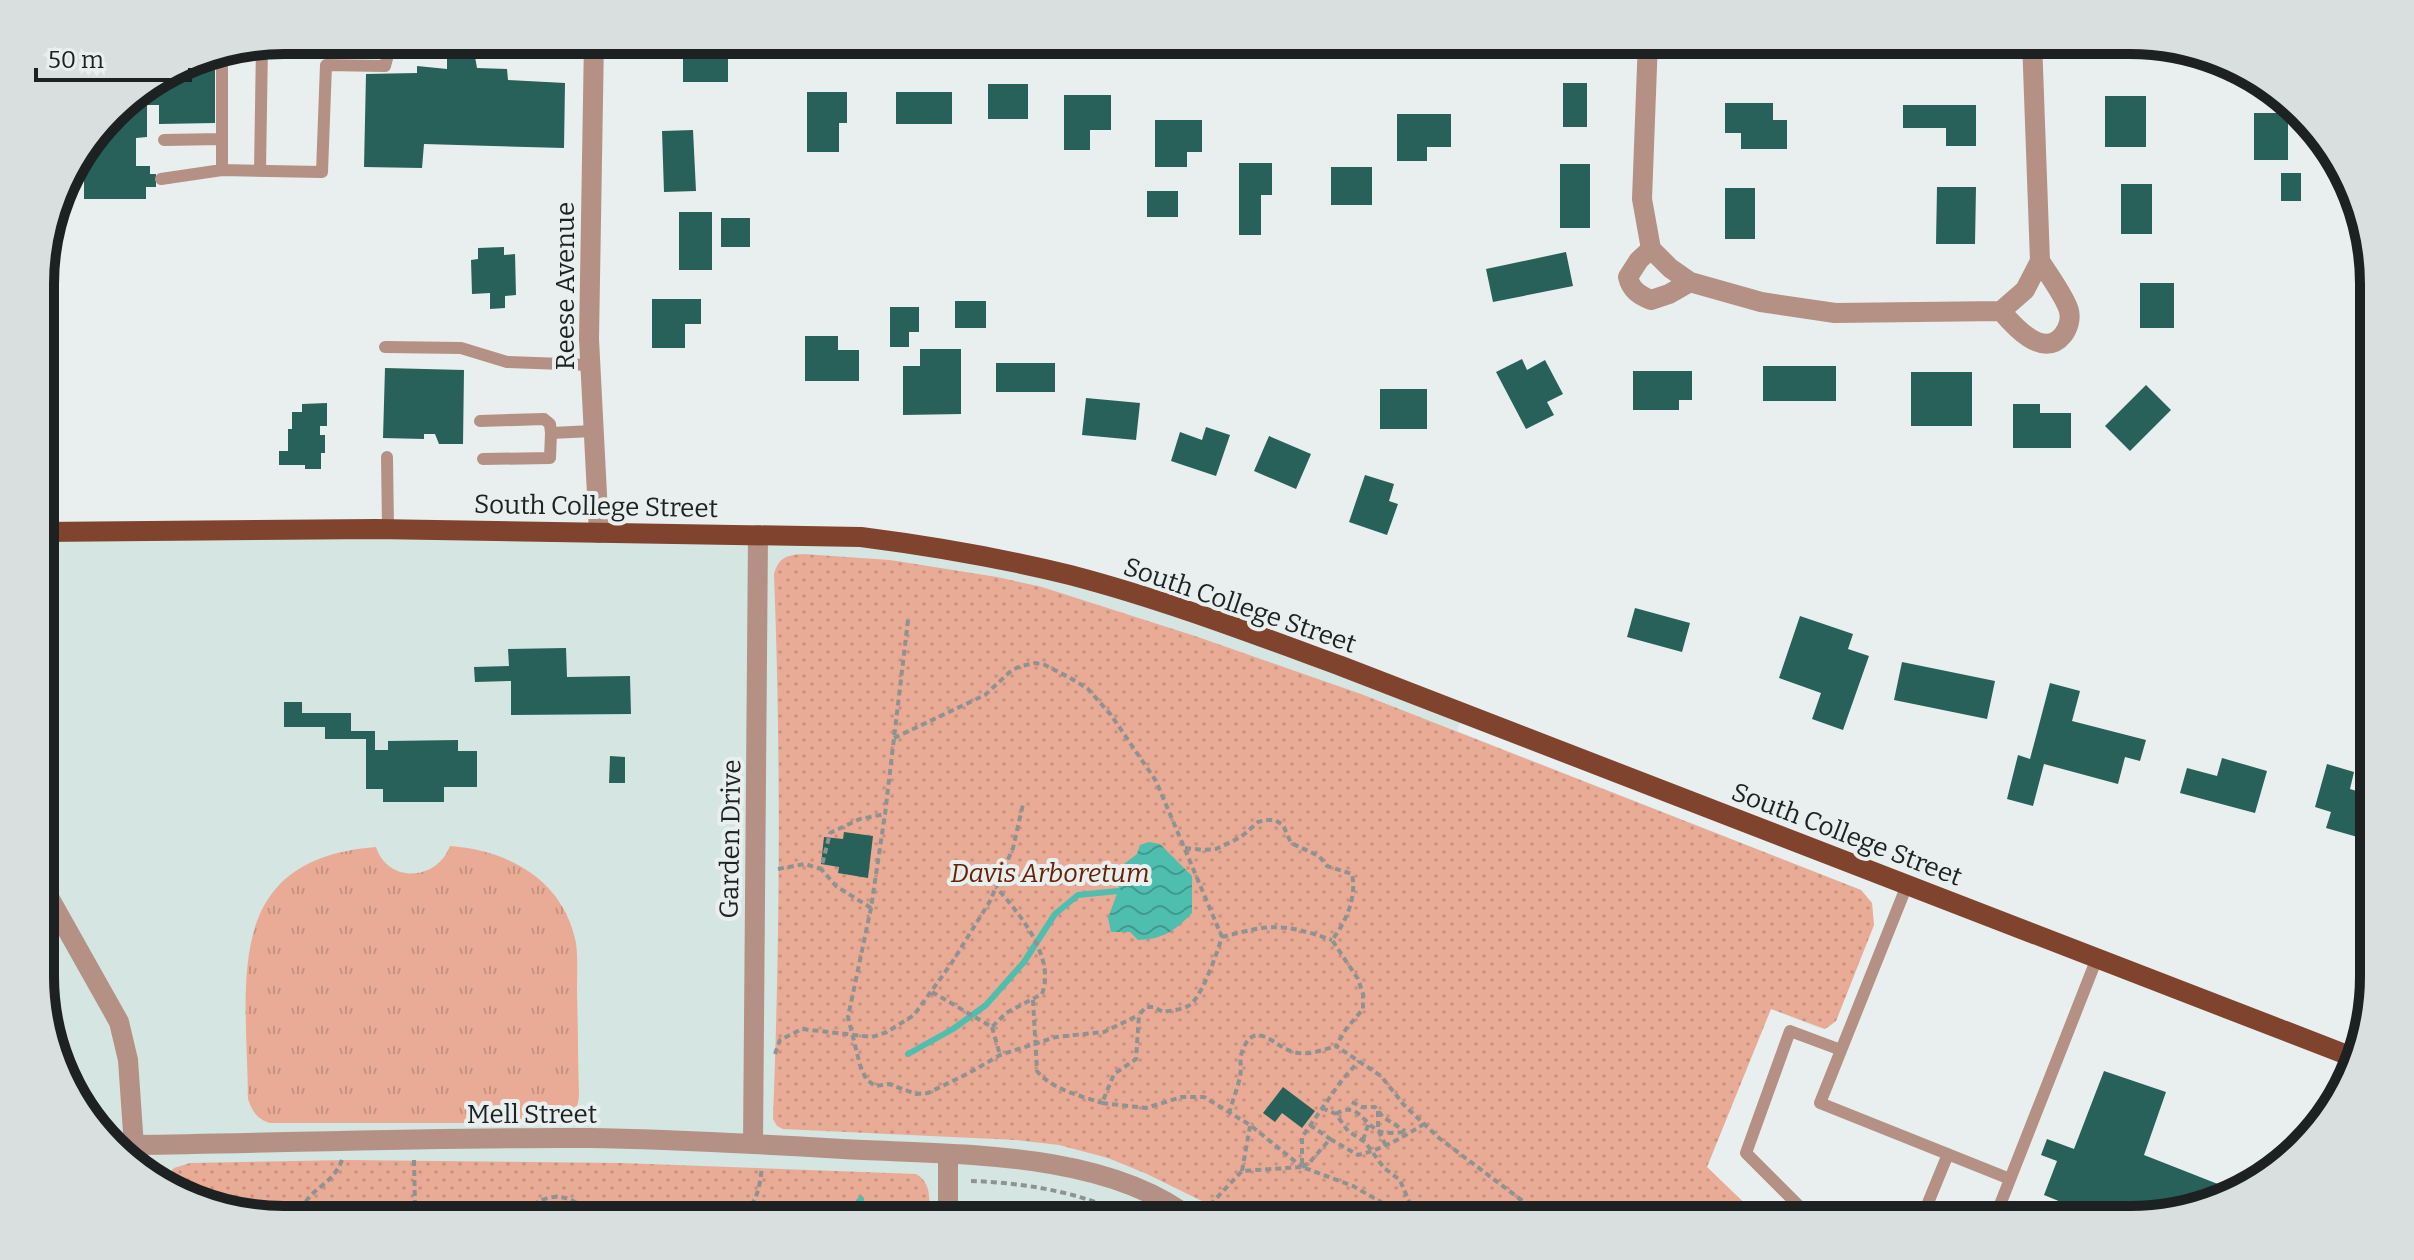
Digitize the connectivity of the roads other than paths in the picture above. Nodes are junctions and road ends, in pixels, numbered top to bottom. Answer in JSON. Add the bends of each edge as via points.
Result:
{"nodes":[{"id":1,"x":388,"y":54,"type":"edge"},
{"id":2,"x":594,"y":54,"type":"edge"},
{"id":3,"x":1647,"y":54,"type":"edge"},
{"id":4,"x":2032,"y":54,"type":"edge"},
{"id":5,"x":262,"y":55,"type":"edge"},
{"id":6,"x":222,"y":63,"type":"edge"},
{"id":7,"x":221,"y":139,"type":"junction"},
{"id":8,"x":164,"y":140,"type":"dead end"},
{"id":9,"x":222,"y":170,"type":"junction"},
{"id":10,"x":260,"y":171,"type":"junction"},
{"id":11,"x":161,"y":179,"type":"dead end"},
{"id":12,"x":1651,"y":249,"type":"junction"},
{"id":13,"x":2040,"y":261,"type":"junction"},
{"id":14,"x":1690,"y":282,"type":"junction"},
{"id":15,"x":2001,"y":311,"type":"junction"},
{"id":16,"x":385,"y":347,"type":"dead end"},
{"id":17,"x":590,"y":365,"type":"junction"},
{"id":18,"x":480,"y":421,"type":"dead end"},
{"id":19,"x":593,"y":431,"type":"junction"},
{"id":20,"x":551,"y":433,"type":"junction"},
{"id":21,"x":387,"y":457,"type":"dead end"},
{"id":22,"x":483,"y":459,"type":"dead end"},
{"id":23,"x":388,"y":529,"type":"junction"},
{"id":24,"x":54,"y":532,"type":"edge"},
{"id":25,"x":599,"y":533,"type":"junction"},
{"id":26,"x":758,"y":535,"type":"junction"},
{"id":27,"x":1907,"y":885,"type":"junction"},
{"id":28,"x":54,"y":906,"type":"edge"},
{"id":29,"x":2097,"y":958,"type":"junction"},
{"id":30,"x":1841,"y":1050,"type":"junction"},
{"id":31,"x":2346,"y":1055,"type":"edge"},
{"id":32,"x":753,"y":1144,"type":"junction"},
{"id":33,"x":128,"y":1145,"type":"edge"},
{"id":34,"x":133,"y":1150,"type":"edge"},
{"id":35,"x":1948,"y":1154,"type":"junction"},
{"id":36,"x":948,"y":1155,"type":"junction"},
{"id":37,"x":2010,"y":1179,"type":"junction"},
{"id":38,"x":948,"y":1206,"type":"edge"},
{"id":39,"x":1172,"y":1206,"type":"edge"},
{"id":40,"x":1799,"y":1206,"type":"edge"},
{"id":41,"x":1927,"y":1206,"type":"edge"},
{"id":42,"x":1999,"y":1206,"type":"edge"}],
"edges":[{"from":1,"to":10,"type":"lane","via":[[385,66],[326,65],[322,172]]},
{"from":2,"to":17,"type":"street","name":"Reese Avenue"},
{"from":3,"to":12,"type":"street","via":[[1642,199]]},
{"from":4,"to":13,"type":"street"},
{"from":5,"to":10,"type":"lane"},
{"from":6,"to":7,"type":"lane"},
{"from":7,"to":8,"type":"lane"},
{"from":7,"to":9,"type":"lane"},
{"from":9,"to":10,"type":"lane"},
{"from":9,"to":11,"type":"lane"},
{"from":12,"to":14,"type":"street"},
{"from":12,"to":14,"type":"street","via":[[1628,277],[1638,294],[1651,300]]},
{"from":13,"to":15,"type":"street","via":[[2025,290]]},
{"from":13,"to":15,"type":"street","via":[[2069,311],[2060,339],[2030,339]]},
{"from":14,"to":15,"type":"street","via":[[1761,302],[1835,313]]},
{"from":16,"to":17,"type":"lane","via":[[461,348],[507,362]]},
{"from":17,"to":19,"type":"street","name":"Reese Avenue"},
{"from":18,"to":20,"type":"lane","via":[[544,419]]},
{"from":19,"to":20,"type":"lane"},
{"from":19,"to":25,"type":"street","name":"Reese Avenue"},
{"from":20,"to":22,"type":"lane","via":[[550,458]]},
{"from":21,"to":23,"type":"lane"},
{"from":23,"to":24,"type":"main road","name":"South College Street"},
{"from":23,"to":25,"type":"main road","name":"South College Street"},
{"from":25,"to":26,"type":"main road","name":"South College Street"},
{"from":26,"to":27,"type":"main road","name":"South College Street","via":[[861,537],[1070,575],[1341,666]]},
{"from":26,"to":32,"type":"street","name":"Garden Drive"},
{"from":27,"to":29,"type":"main road","name":"South College Street"},
{"from":27,"to":30,"type":"lane"},
{"from":28,"to":33,"type":"street","via":[[119,1022],[128,1060]]},
{"from":29,"to":31,"type":"main road","name":"South College Street"},
{"from":29,"to":37,"type":"lane"},
{"from":30,"to":35,"type":"lane","via":[[1820,1103]]},
{"from":30,"to":40,"type":"lane","via":[[1790,1031],[1746,1153]]},
{"from":32,"to":34,"type":"street","name":"Mell Street","via":[[588,1138]]},
{"from":32,"to":36,"type":"street","name":"Mell Street"},
{"from":35,"to":37,"type":"lane"},
{"from":35,"to":41,"type":"lane"},
{"from":36,"to":38,"type":"street"},
{"from":36,"to":39,"type":"street","name":"Mell Street","via":[[1028,1159],[1112,1178]]},
{"from":37,"to":42,"type":"lane"}]}
